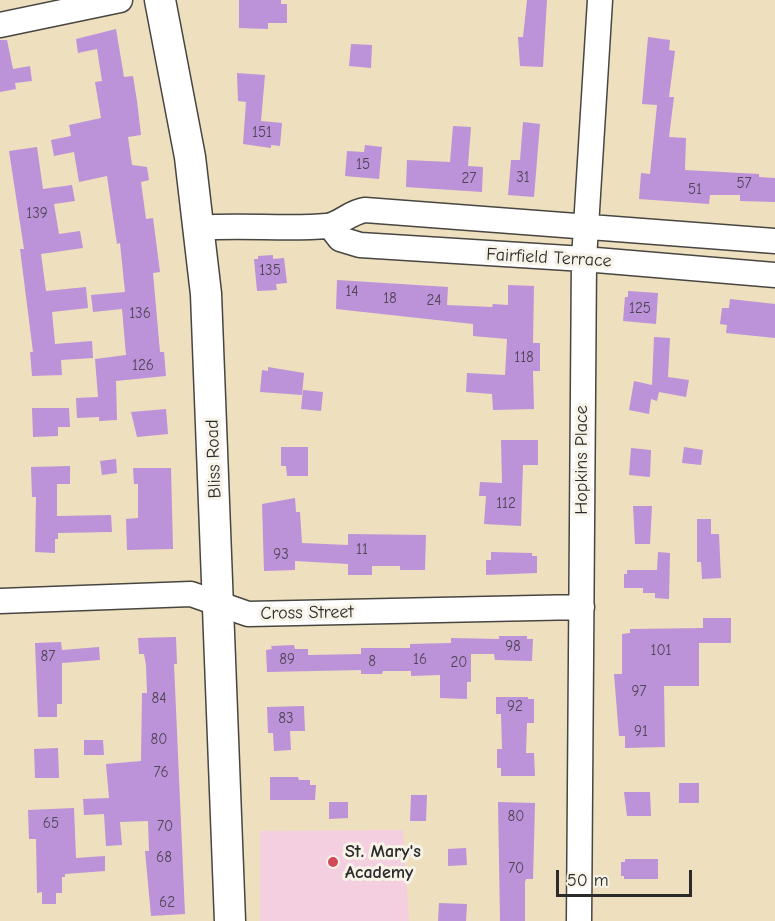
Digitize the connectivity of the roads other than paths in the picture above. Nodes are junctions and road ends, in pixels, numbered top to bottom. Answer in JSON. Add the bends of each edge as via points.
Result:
{"nodes":[{"id":1,"x":120,"y":0,"type":"edge"},
{"id":2,"x":160,"y":0,"type":"edge"},
{"id":3,"x":600,"y":0,"type":"edge"},
{"id":4,"x":0,"y":25,"type":"edge"},
{"id":5,"x":330,"y":226,"type":"junction"},
{"id":6,"x":586,"y":227,"type":"junction"},
{"id":7,"x":199,"y":228,"type":"junction"},
{"id":8,"x":775,"y":241,"type":"edge"},
{"id":9,"x":584,"y":259,"type":"junction"},
{"id":10,"x":775,"y":275,"type":"edge"},
{"id":11,"x":0,"y":601,"type":"edge"},
{"id":12,"x":219,"y":604,"type":"junction"},
{"id":13,"x":582,"y":607,"type":"junction"},
{"id":14,"x":231,"y":921,"type":"edge"},
{"id":15,"x":579,"y":921,"type":"edge"}],
"edges":[{"from":1,"to":4,"type":"street"},
{"from":2,"to":7,"type":"main road","name":"Bliss Road","via":[[185,123]]},
{"from":3,"to":6,"type":"street","name":"Hopkins Place"},
{"from":5,"to":6,"type":"street","name":"Fairfield Terrace","via":[[365,210]]},
{"from":5,"to":7,"type":"street","name":"Fairfield Terrace"},
{"from":5,"to":9,"type":"street","name":"Fairfield Terrace","via":[[340,239],[360,245]]},
{"from":6,"to":8,"type":"street","name":"Fairfield Terrace"},
{"from":6,"to":9,"type":"street","name":"Hopkins Place"},
{"from":7,"to":12,"type":"main road","name":"Bliss Road","via":[[209,332]]},
{"from":9,"to":10,"type":"street","name":"Fairfield Terrace"},
{"from":9,"to":13,"type":"street","name":"Hopkins Place"},
{"from":11,"to":12,"type":"street","name":"Cross Street","via":[[191,594]]},
{"from":12,"to":13,"type":"street","name":"Cross Street","via":[[248,614]]},
{"from":12,"to":14,"type":"main road","name":"Bliss Road"},
{"from":13,"to":15,"type":"street","name":"Hopkins Place"}]}
